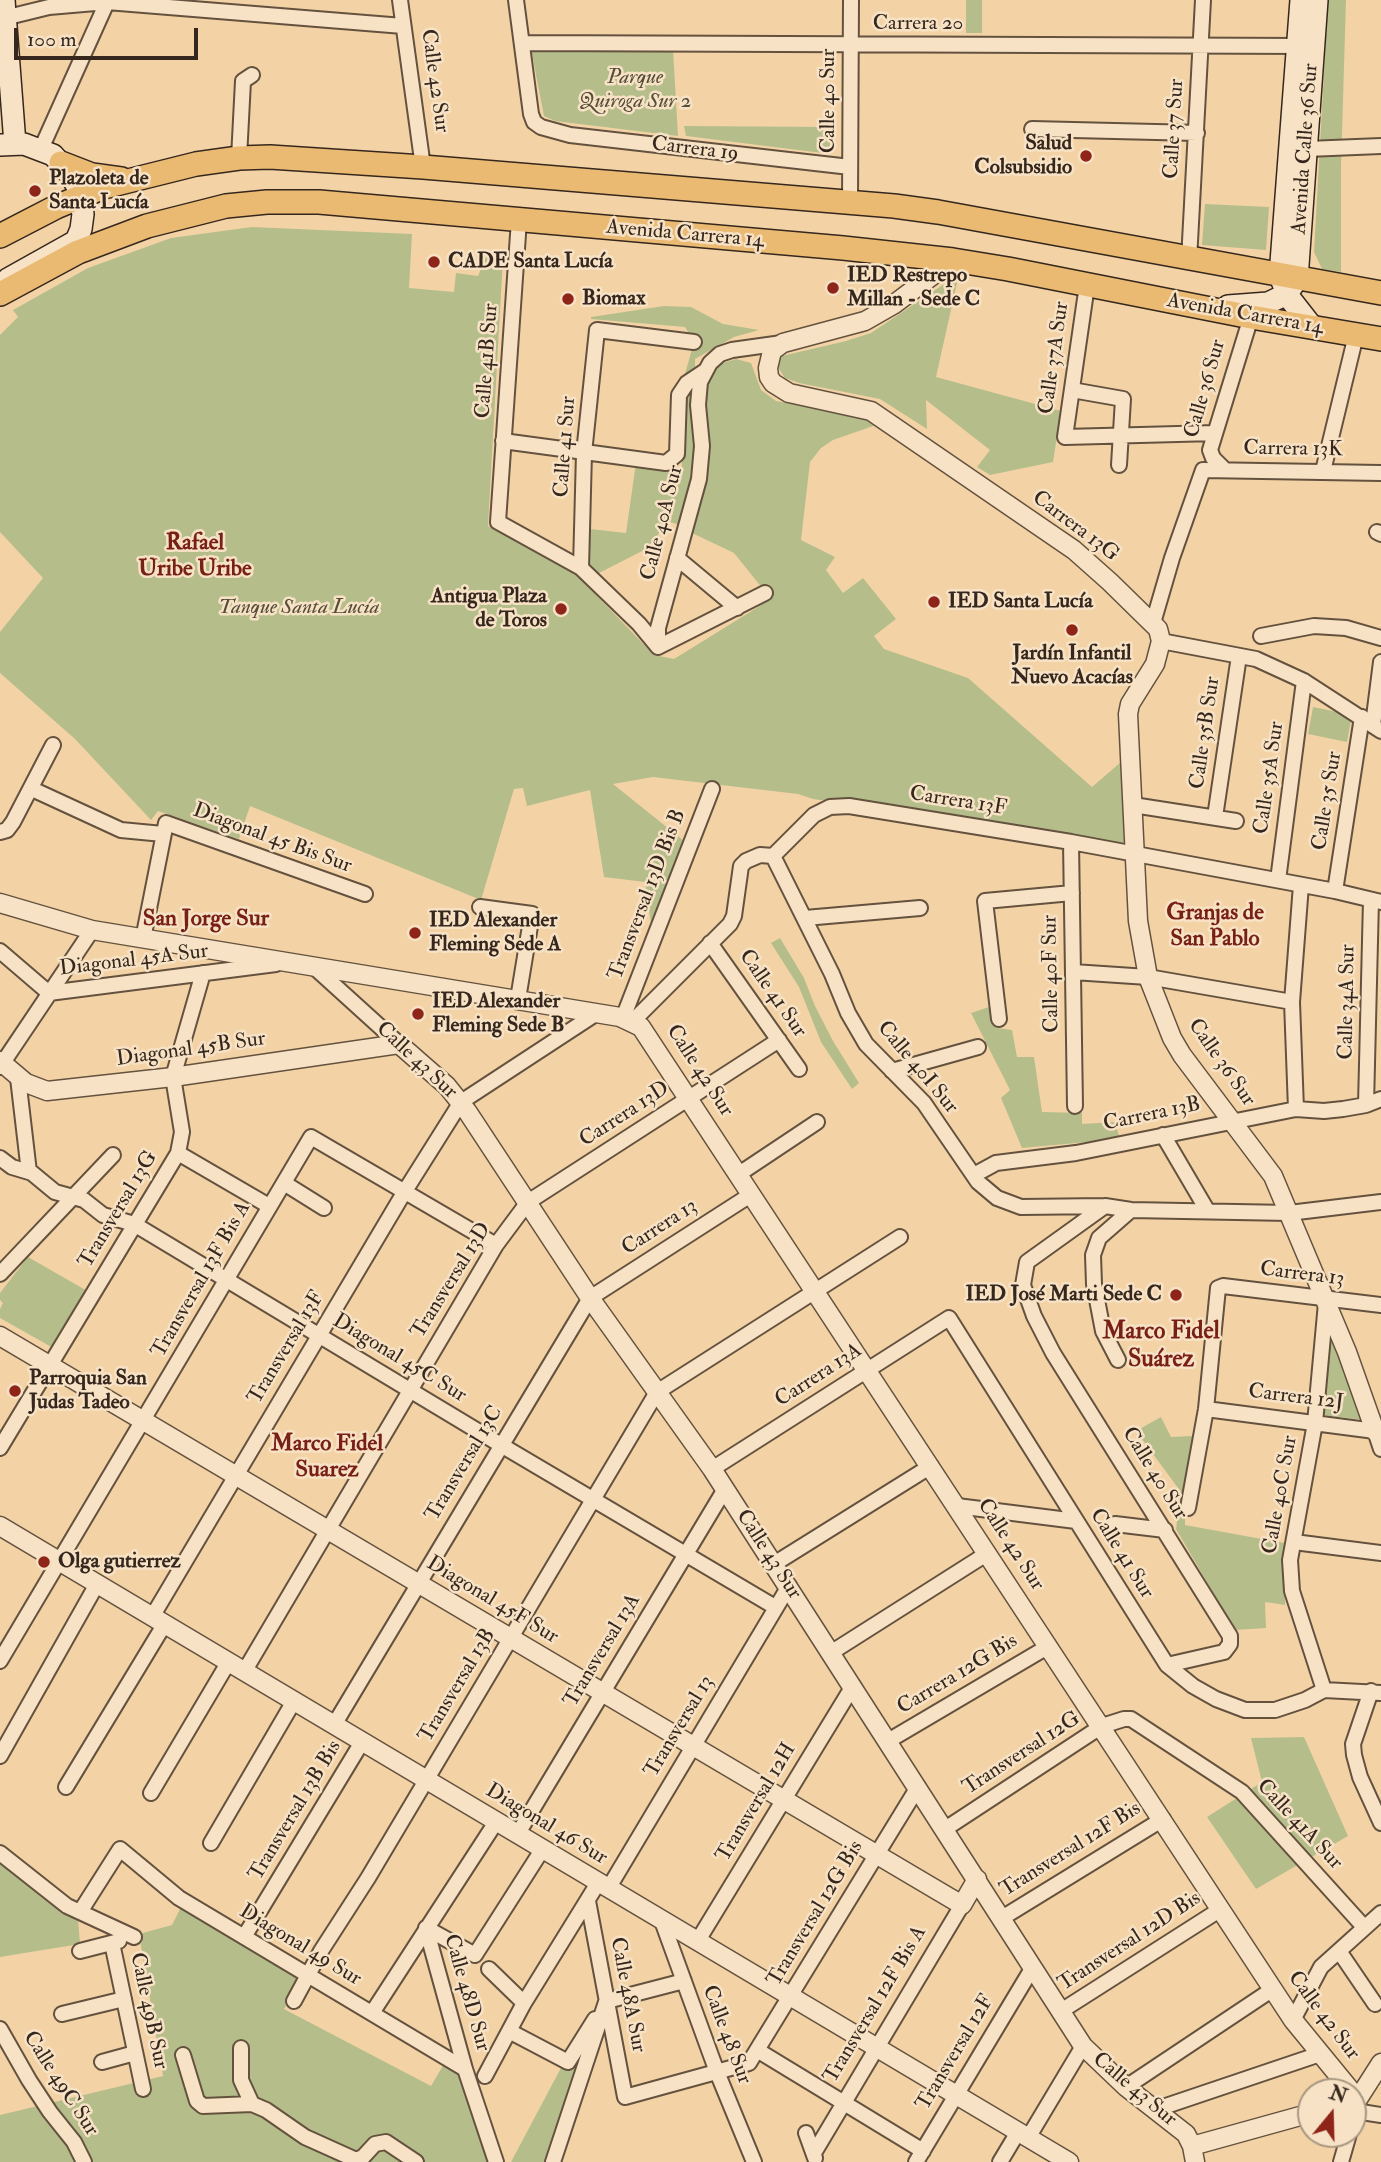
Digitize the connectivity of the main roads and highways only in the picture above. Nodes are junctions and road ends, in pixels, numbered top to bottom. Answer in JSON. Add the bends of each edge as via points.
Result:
{"nodes":[{"id":1,"x":1301,"y":0,"type":"edge"},
{"id":2,"x":1317,"y":0,"type":"edge"},
{"id":3,"x":3,"y":12,"type":"edge"},
{"id":4,"x":1306,"y":46,"type":"junction"},
{"id":5,"x":7,"y":144,"type":"edge"},
{"id":6,"x":61,"y":163,"type":"junction"},
{"id":7,"x":131,"y":179,"type":"junction"},
{"id":8,"x":80,"y":196,"type":"junction"},
{"id":9,"x":0,"y":236,"type":"edge"},
{"id":10,"x":1288,"y":283,"type":"junction"},
{"id":11,"x":4,"y":284,"type":"edge"},
{"id":12,"x":1087,"y":285,"type":"junction"},
{"id":13,"x":1381,"y":293,"type":"edge"},
{"id":14,"x":1313,"y":328,"type":"junction"},
{"id":15,"x":1381,"y":339,"type":"edge"}],
"edges":[{"from":1,"to":4,"type":"main road","name":"Avenida Calle 36 Sur"},
{"from":2,"to":4,"type":"main road","name":"Avenida Calle 36 Sur"},
{"from":3,"to":5,"type":"main road"},
{"from":4,"to":10,"type":"main road","name":"Avenida Calle 36 Sur"},
{"from":4,"to":10,"type":"main road","name":"Avenida Calle 36 Sur","via":[[1307,149]]},
{"from":5,"to":6,"type":"main road","via":[[41,149]]},
{"from":6,"to":7,"type":"main road","via":[[92,175]]},
{"from":6,"to":8,"type":"main road"},
{"from":7,"to":8,"type":"main road"},
{"from":7,"to":10,"type":"main road","via":[[196,164],[270,158],[850,201],[938,212]]},
{"from":8,"to":9,"type":"main road"},
{"from":8,"to":11,"type":"main road","name":"Avenida Carrera 14","via":[[83,222],[76,241]]},
{"from":10,"to":12,"type":"main road","via":[[1269,303],[1240,307]]},
{"from":10,"to":13,"type":"main road"},
{"from":10,"to":14,"type":"main road"},
{"from":11,"to":12,"type":"main road","name":"Avenida Carrera 14","via":[[123,234],[194,212],[245,204],[319,202],[843,248],[953,260]]},
{"from":12,"to":14,"type":"main road","name":"Avenida Carrera 14"},
{"from":14,"to":15,"type":"main road","name":"Avenida Carrera 14"}]}
